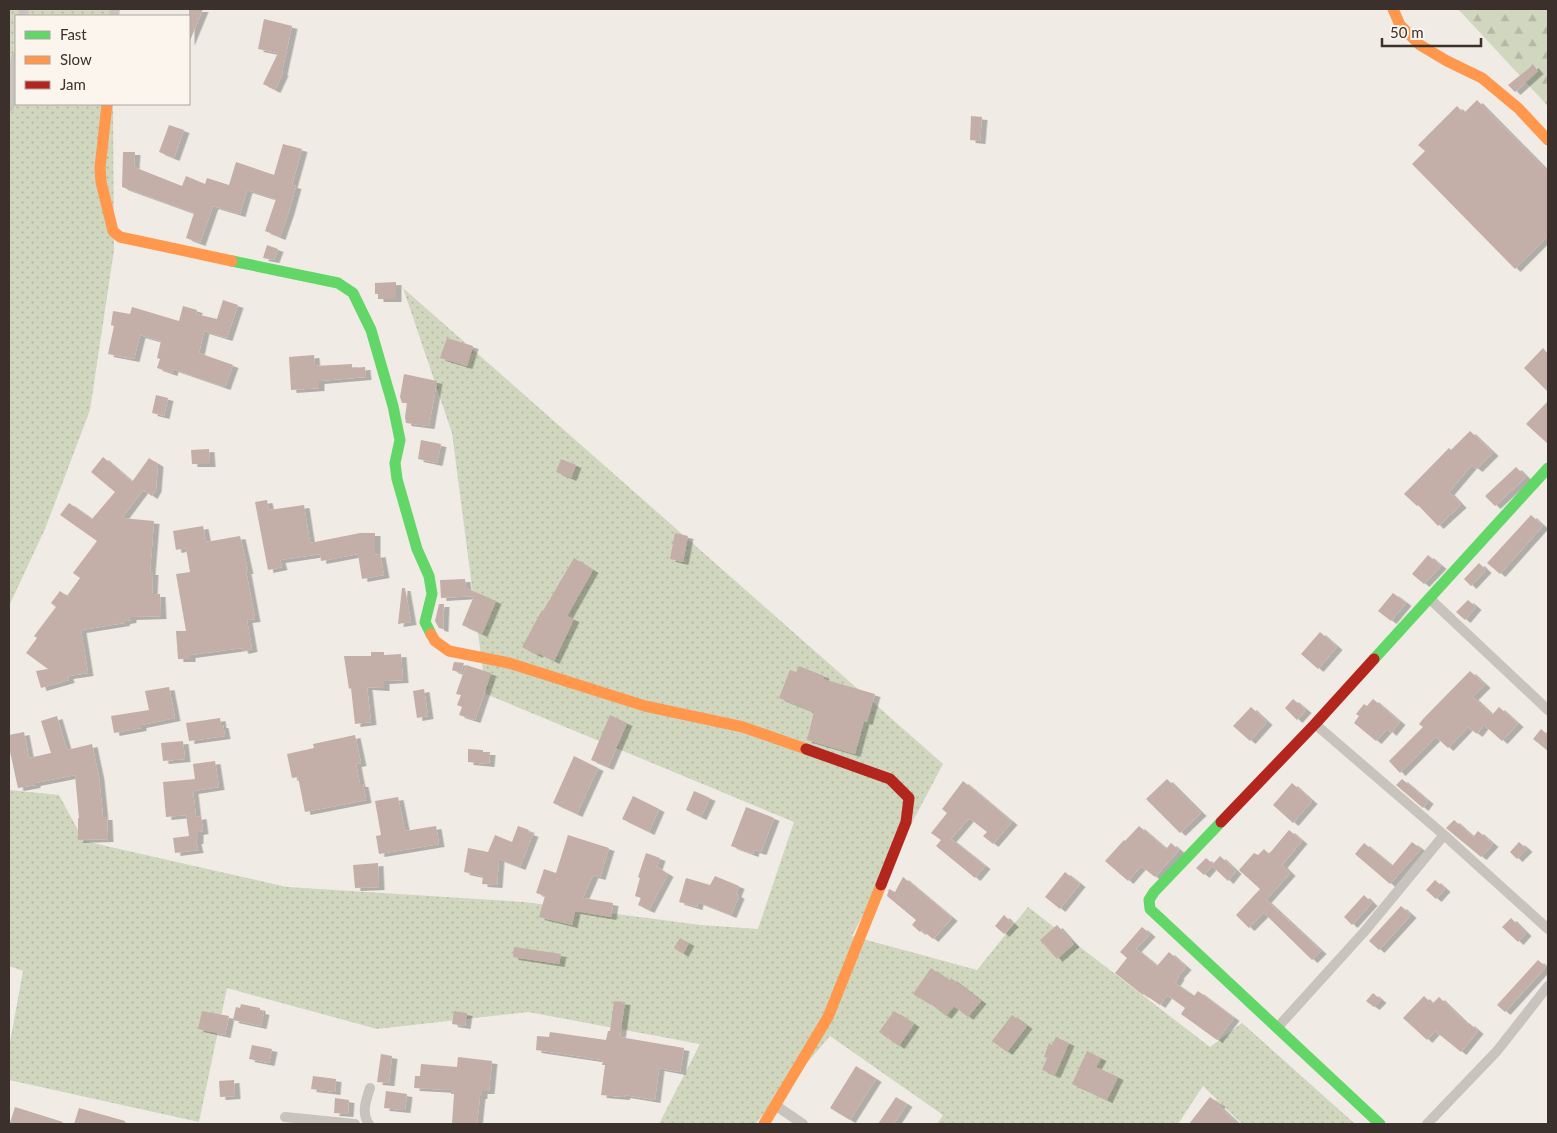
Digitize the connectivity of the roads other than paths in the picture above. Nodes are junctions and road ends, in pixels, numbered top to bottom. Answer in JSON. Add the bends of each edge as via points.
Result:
{"nodes":[{"id":1,"x":1393,"y":9,"type":"edge"},
{"id":2,"x":15,"y":65,"type":"edge"},
{"id":3,"x":107,"y":105,"type":"edge"},
{"id":4,"x":9,"y":107,"type":"edge"},
{"id":5,"x":1548,"y":140,"type":"edge"},
{"id":6,"x":1546,"y":475,"type":"edge"},
{"id":7,"x":1430,"y":599,"type":"junction"},
{"id":8,"x":1548,"y":710,"type":"edge"},
{"id":9,"x":1315,"y":724,"type":"junction"},
{"id":10,"x":1444,"y":835,"type":"junction"},
{"id":11,"x":1548,"y":929,"type":"edge"},
{"id":12,"x":1548,"y":986,"type":"edge"},
{"id":13,"x":1277,"y":1028,"type":"junction"},
{"id":14,"x":370,"y":1088,"type":"dead end"},
{"id":15,"x":775,"y":1106,"type":"junction"},
{"id":16,"x":285,"y":1117,"type":"dead end"},
{"id":17,"x":355,"y":1124,"type":"edge"},
{"id":18,"x":370,"y":1124,"type":"edge"},
{"id":19,"x":764,"y":1124,"type":"edge"},
{"id":20,"x":804,"y":1124,"type":"edge"},
{"id":21,"x":1380,"y":1124,"type":"edge"},
{"id":22,"x":1427,"y":1124,"type":"edge"}],
"edges":[{"from":1,"to":5,"type":"street","via":[[1400,25],[1420,45],[1482,78],[1518,108]]},
{"from":2,"to":4,"type":"street"},
{"from":3,"to":15,"type":"street","via":[[101,182],[113,231],[120,237],[338,283],[353,294],[371,330],[393,406],[400,440],[395,463],[397,479],[417,549],[429,576],[432,594],[425,622],[435,641],[449,651],[508,663],[645,706],[743,727],[890,780],[909,798],[906,822],[828,1017]]},
{"from":6,"to":7,"type":"street"},
{"from":7,"to":8,"type":"street"},
{"from":7,"to":9,"type":"street"},
{"from":9,"to":10,"type":"street"},
{"from":9,"to":13,"type":"street","via":[[1149,900],[1150,909]]},
{"from":10,"to":11,"type":"street"},
{"from":10,"to":13,"type":"street","via":[[1364,932]]},
{"from":12,"to":22,"type":"street","via":[[1497,1051]]},
{"from":13,"to":21,"type":"street"},
{"from":14,"to":18,"type":"street","via":[[365,1109],[366,1120]]},
{"from":15,"to":19,"type":"street"},
{"from":15,"to":20,"type":"street"},
{"from":16,"to":17,"type":"street"}]}
